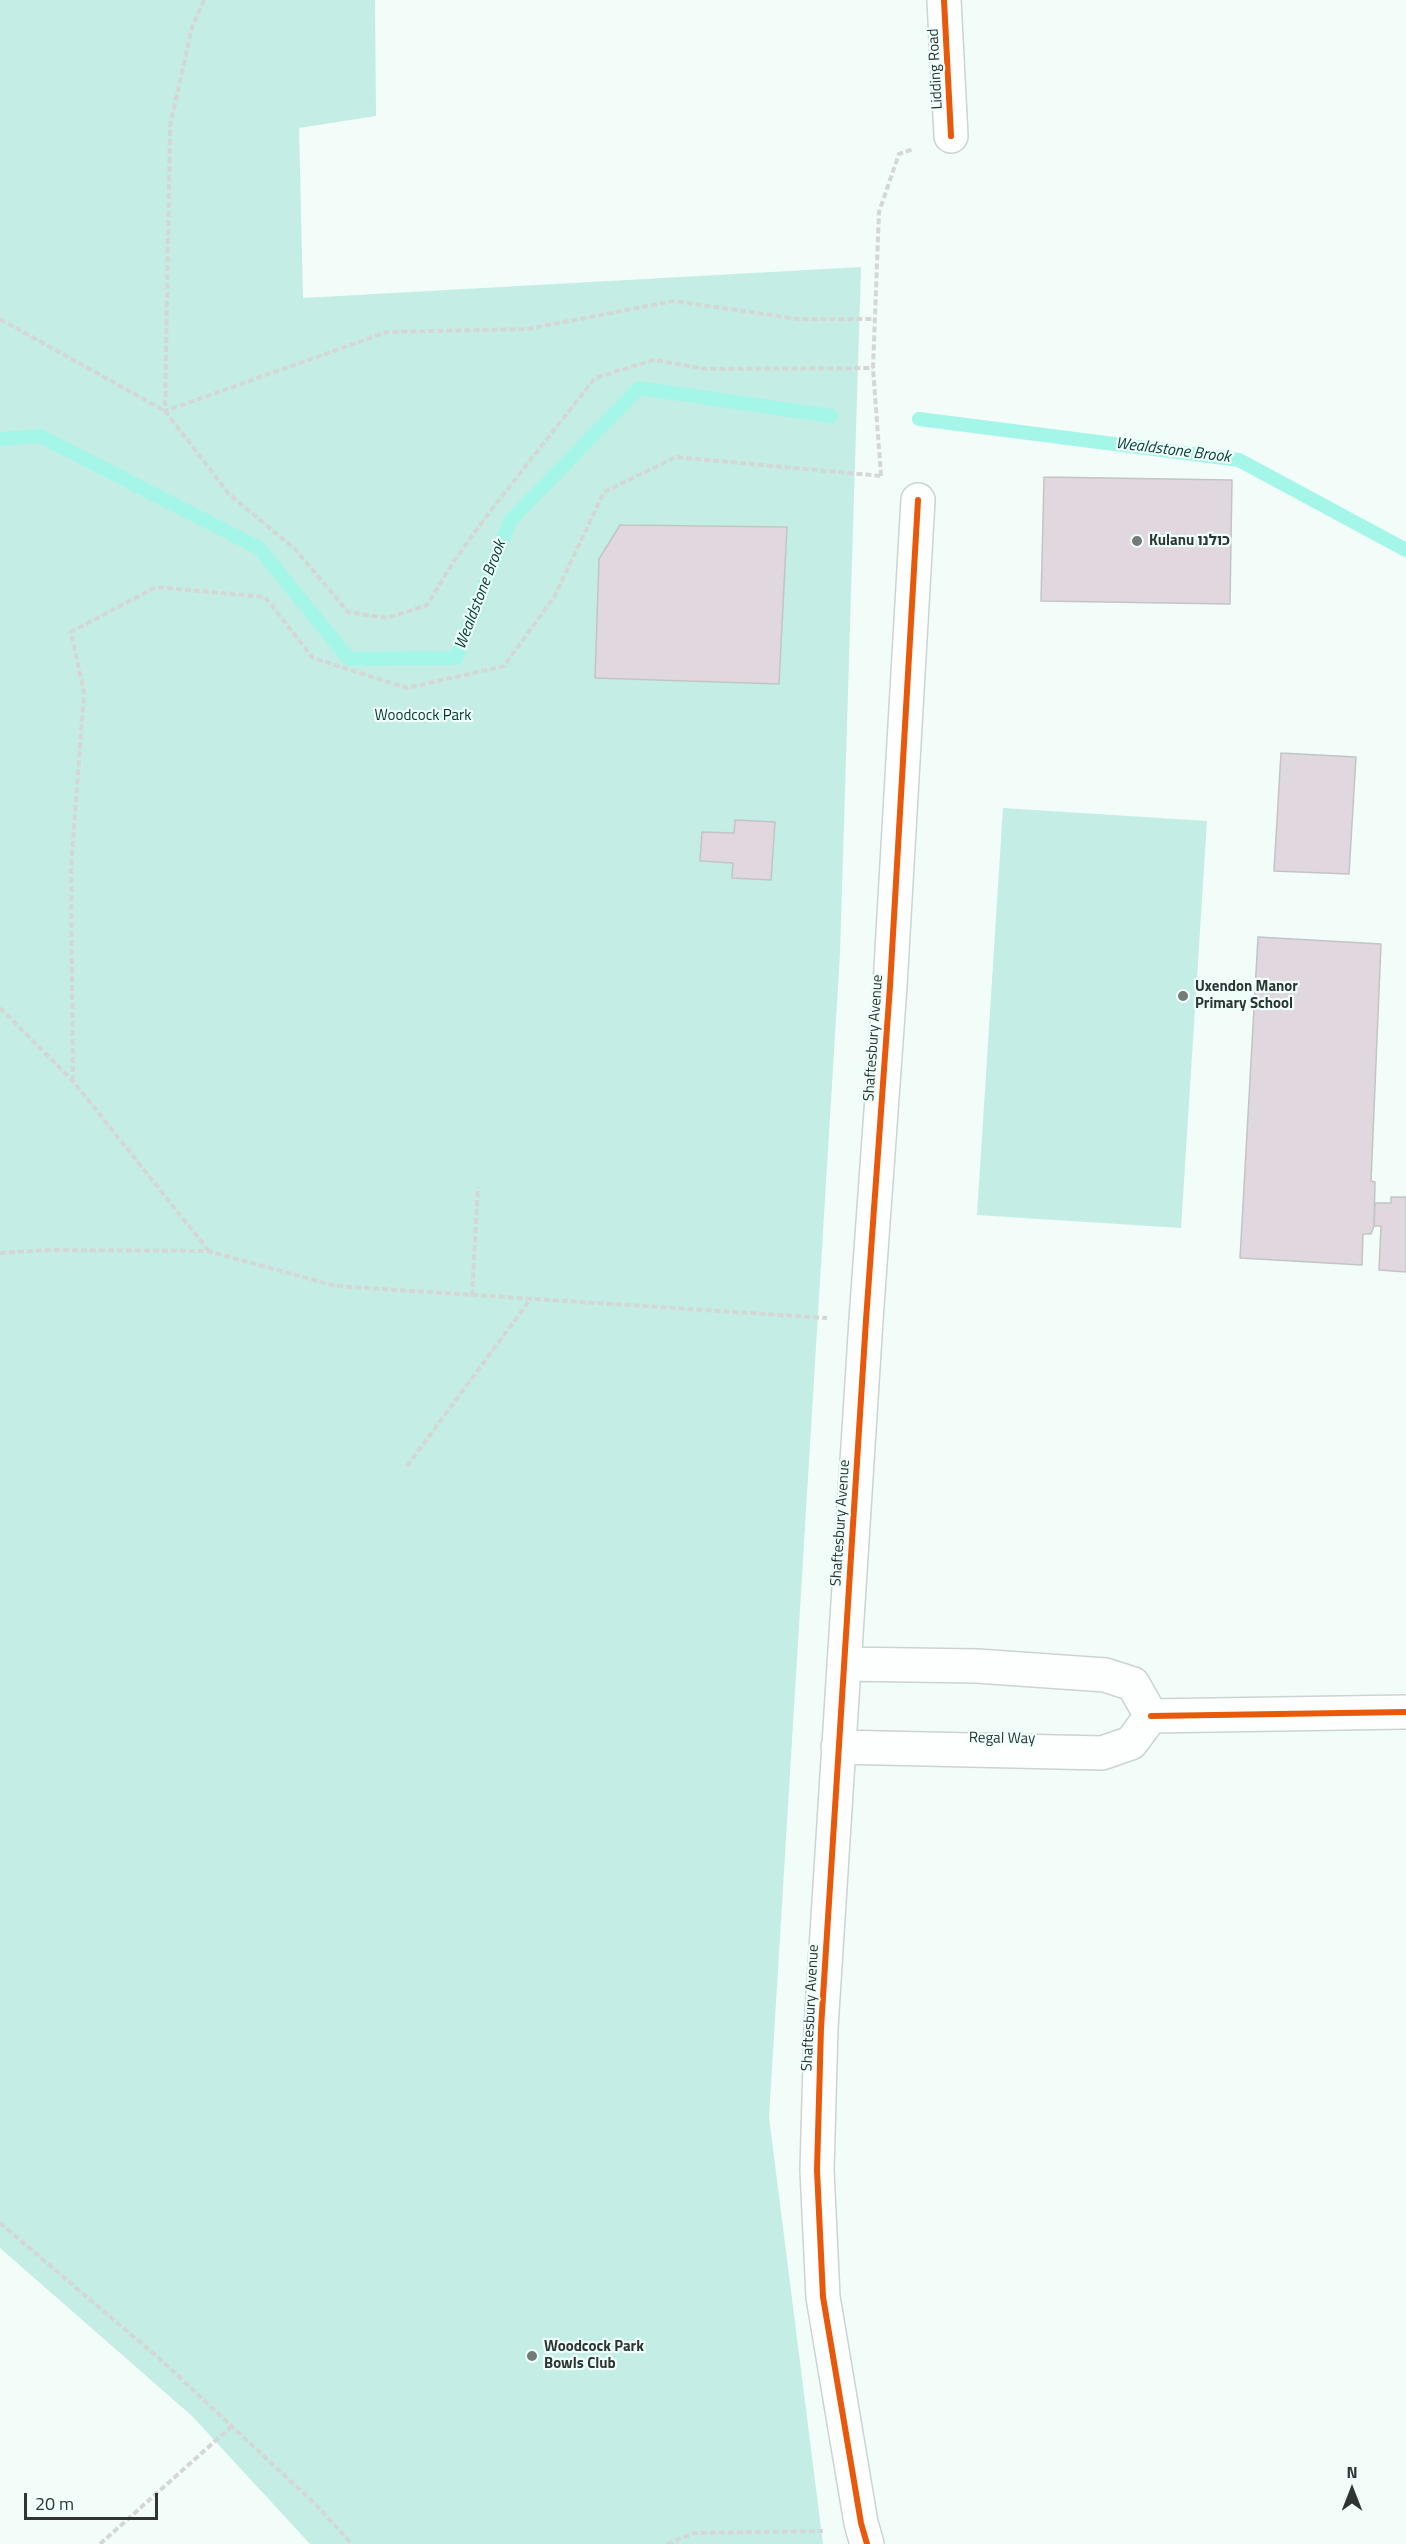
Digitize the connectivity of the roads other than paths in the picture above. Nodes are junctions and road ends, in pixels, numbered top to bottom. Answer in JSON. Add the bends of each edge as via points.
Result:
{"nodes":[{"id":1,"x":944,"y":0,"type":"edge"},
{"id":2,"x":951,"y":136,"type":"road end"},
{"id":3,"x":918,"y":500,"type":"road end"},
{"id":4,"x":844,"y":1664,"type":"junction"},
{"id":5,"x":1406,"y":1712,"type":"edge"},
{"id":6,"x":1151,"y":1716,"type":"junction"},
{"id":7,"x":838,"y":1747,"type":"junction"},
{"id":8,"x":864,"y":2533,"type":"edge"}],
"edges":[{"from":1,"to":2,"type":"street","name":"Lidding Road"},
{"from":3,"to":4,"type":"street","name":"Shaftesbury Avenue"},
{"from":4,"to":6,"type":"street","via":[[977,1666],[1106,1675],[1133,1684]]},
{"from":4,"to":7,"type":"street","name":"Shaftesbury Avenue"},
{"from":5,"to":6,"type":"street"},
{"from":6,"to":7,"type":"street","name":"Regal Way","via":[[1131,1743],[1102,1753]]},
{"from":7,"to":8,"type":"street","name":"Shaftesbury Avenue","via":[[821,2028],[817,2170],[823,2297]]}]}
